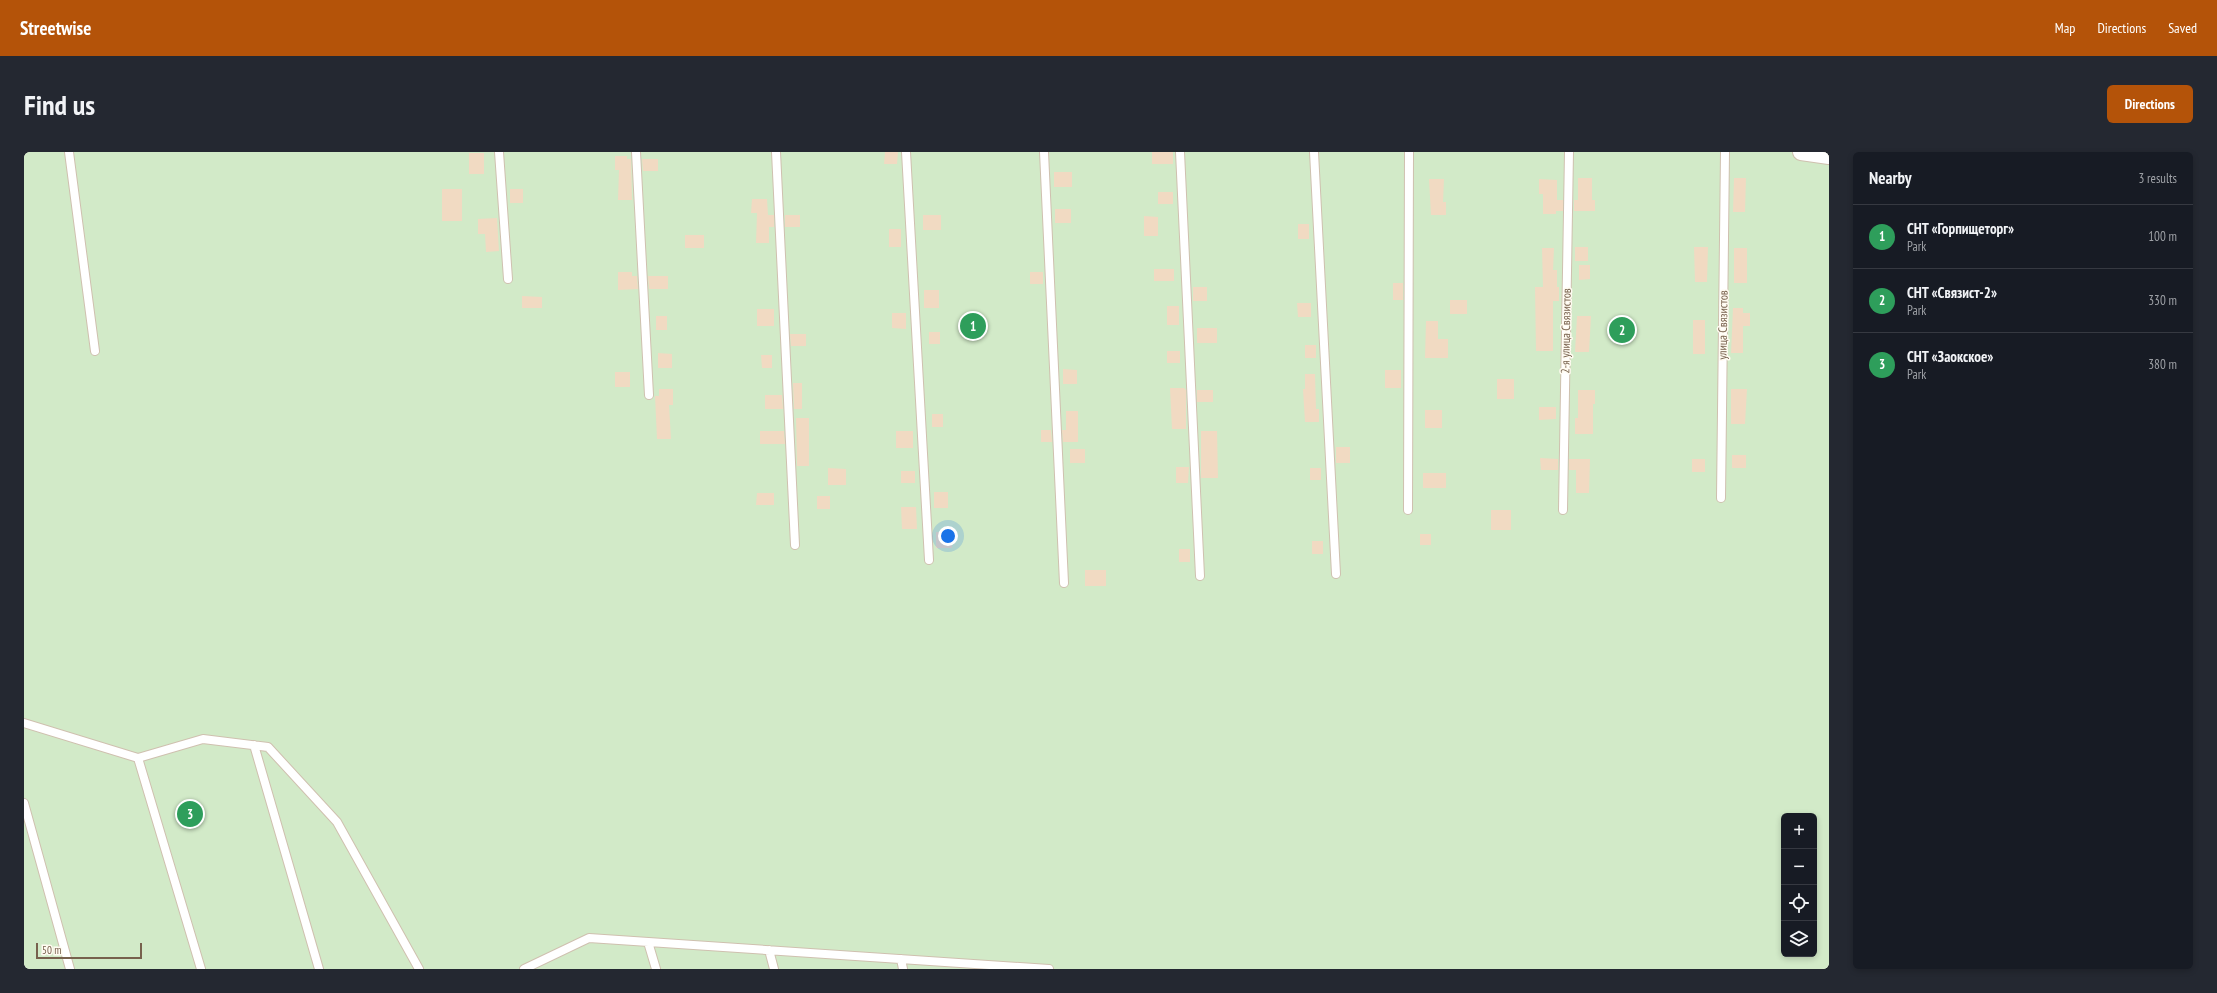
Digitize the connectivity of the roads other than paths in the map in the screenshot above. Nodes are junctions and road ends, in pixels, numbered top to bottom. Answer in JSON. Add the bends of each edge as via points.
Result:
{"nodes":[{"id":1,"x":69,"y":152,"type":"edge"},
{"id":2,"x":499,"y":152,"type":"edge"},
{"id":3,"x":636,"y":152,"type":"edge"},
{"id":4,"x":776,"y":152,"type":"edge"},
{"id":5,"x":906,"y":152,"type":"edge"},
{"id":6,"x":1044,"y":152,"type":"edge"},
{"id":7,"x":1180,"y":152,"type":"edge"},
{"id":8,"x":1314,"y":152,"type":"edge"},
{"id":9,"x":1409,"y":152,"type":"edge"},
{"id":10,"x":1569,"y":152,"type":"edge"},
{"id":11,"x":1725,"y":152,"type":"edge"},
{"id":12,"x":1801,"y":152,"type":"edge"},
{"id":13,"x":1825,"y":154,"type":"edge"},
{"id":14,"x":508,"y":279,"type":"dead end"},
{"id":15,"x":95,"y":351,"type":"dead end"},
{"id":16,"x":648,"y":396,"type":"dead end"},
{"id":17,"x":1721,"y":498,"type":"dead end"},
{"id":18,"x":1408,"y":510,"type":"dead end"},
{"id":19,"x":1563,"y":510,"type":"dead end"},
{"id":20,"x":795,"y":545,"type":"dead end"},
{"id":21,"x":929,"y":560,"type":"dead end"},
{"id":22,"x":1336,"y":574,"type":"dead end"},
{"id":23,"x":1200,"y":576,"type":"dead end"},
{"id":24,"x":1064,"y":583,"type":"dead end"},
{"id":25,"x":24,"y":723,"type":"edge"},
{"id":26,"x":254,"y":745,"type":"junction"},
{"id":27,"x":138,"y":758,"type":"junction"},
{"id":28,"x":24,"y":803,"type":"edge"},
{"id":29,"x":648,"y":942,"type":"junction"},
{"id":30,"x":769,"y":950,"type":"junction"},
{"id":31,"x":901,"y":959,"type":"junction"},
{"id":32,"x":542,"y":960,"type":"junction"},
{"id":33,"x":1020,"y":968,"type":"edge"},
{"id":34,"x":70,"y":969,"type":"edge"},
{"id":35,"x":201,"y":969,"type":"edge"},
{"id":36,"x":319,"y":969,"type":"edge"},
{"id":37,"x":419,"y":969,"type":"edge"},
{"id":38,"x":524,"y":969,"type":"edge"},
{"id":39,"x":545,"y":969,"type":"edge"},
{"id":40,"x":656,"y":969,"type":"edge"},
{"id":41,"x":774,"y":969,"type":"edge"},
{"id":42,"x":903,"y":969,"type":"edge"},
{"id":43,"x":1049,"y":969,"type":"edge"}],
"edges":[{"from":1,"to":15,"type":"lane"},
{"from":2,"to":14,"type":"lane"},
{"from":3,"to":16,"type":"lane"},
{"from":4,"to":20,"type":"lane"},
{"from":5,"to":21,"type":"lane"},
{"from":6,"to":24,"type":"lane"},
{"from":7,"to":23,"type":"lane"},
{"from":8,"to":22,"type":"lane"},
{"from":9,"to":18,"type":"lane"},
{"from":10,"to":19,"type":"lane","name":"2-я улица Связистов"},
{"from":11,"to":17,"type":"lane","name":"улица Связистов"},
{"from":12,"to":13,"type":"street"},
{"from":25,"to":27,"type":"lane"},
{"from":26,"to":27,"type":"lane","via":[[204,739]]},
{"from":26,"to":36,"type":"lane"},
{"from":26,"to":37,"type":"lane","via":[[268,747],[337,822]]},
{"from":27,"to":35,"type":"lane"},
{"from":28,"to":34,"type":"lane"},
{"from":29,"to":30,"type":"lane"},
{"from":29,"to":32,"type":"lane","via":[[589,938]]},
{"from":29,"to":40,"type":"lane"},
{"from":30,"to":31,"type":"lane"},
{"from":30,"to":41,"type":"lane"},
{"from":31,"to":33,"type":"lane"},
{"from":31,"to":42,"type":"lane"},
{"from":32,"to":38,"type":"lane"},
{"from":32,"to":39,"type":"lane"},
{"from":33,"to":43,"type":"lane"}]}
